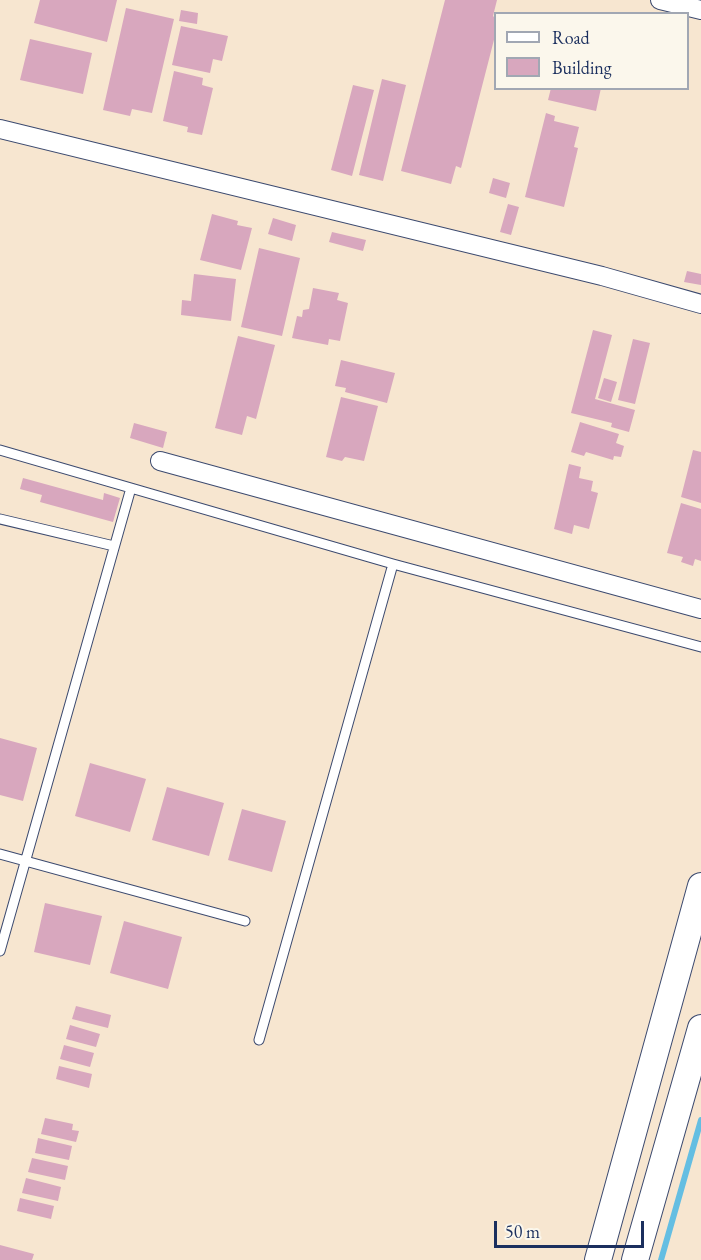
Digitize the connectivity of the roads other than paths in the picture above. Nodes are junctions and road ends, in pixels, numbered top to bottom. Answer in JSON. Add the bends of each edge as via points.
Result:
{"nodes":[{"id":1,"x":660,"y":0,"type":"edge"},
{"id":2,"x":680,"y":3,"type":"edge"},
{"id":3,"x":701,"y":10,"type":"edge"},
{"id":4,"x":0,"y":129,"type":"edge"},
{"id":5,"x":701,"y":304,"type":"edge"},
{"id":6,"x":0,"y":450,"type":"edge"},
{"id":7,"x":160,"y":461,"type":"dead end"},
{"id":8,"x":130,"y":488,"type":"junction"},
{"id":9,"x":0,"y":519,"type":"edge"},
{"id":10,"x":114,"y":546,"type":"junction"},
{"id":11,"x":393,"y":564,"type":"junction"},
{"id":12,"x":701,"y":609,"type":"edge"},
{"id":13,"x":701,"y":647,"type":"edge"},
{"id":14,"x":0,"y":855,"type":"edge"},
{"id":15,"x":25,"y":861,"type":"junction"},
{"id":16,"x":701,"y":886,"type":"edge"},
{"id":17,"x":245,"y":921,"type":"dead end"},
{"id":18,"x":0,"y":951,"type":"edge"},
{"id":19,"x":701,"y":1028,"type":"edge"},
{"id":20,"x":259,"y":1040,"type":"dead end"},
{"id":21,"x":598,"y":1260,"type":"edge"},
{"id":22,"x":635,"y":1260,"type":"edge"}],
"edges":[{"from":1,"to":2,"type":"street"},
{"from":2,"to":3,"type":"street"},
{"from":4,"to":5,"type":"street"},
{"from":6,"to":8,"type":"lane"},
{"from":7,"to":12,"type":"street"},
{"from":8,"to":10,"type":"lane"},
{"from":8,"to":11,"type":"lane"},
{"from":9,"to":10,"type":"lane"},
{"from":10,"to":15,"type":"lane"},
{"from":11,"to":13,"type":"lane"},
{"from":11,"to":20,"type":"lane"},
{"from":14,"to":15,"type":"lane"},
{"from":15,"to":17,"type":"lane"},
{"from":15,"to":18,"type":"lane"},
{"from":16,"to":21,"type":"street"},
{"from":19,"to":22,"type":"street"}]}
